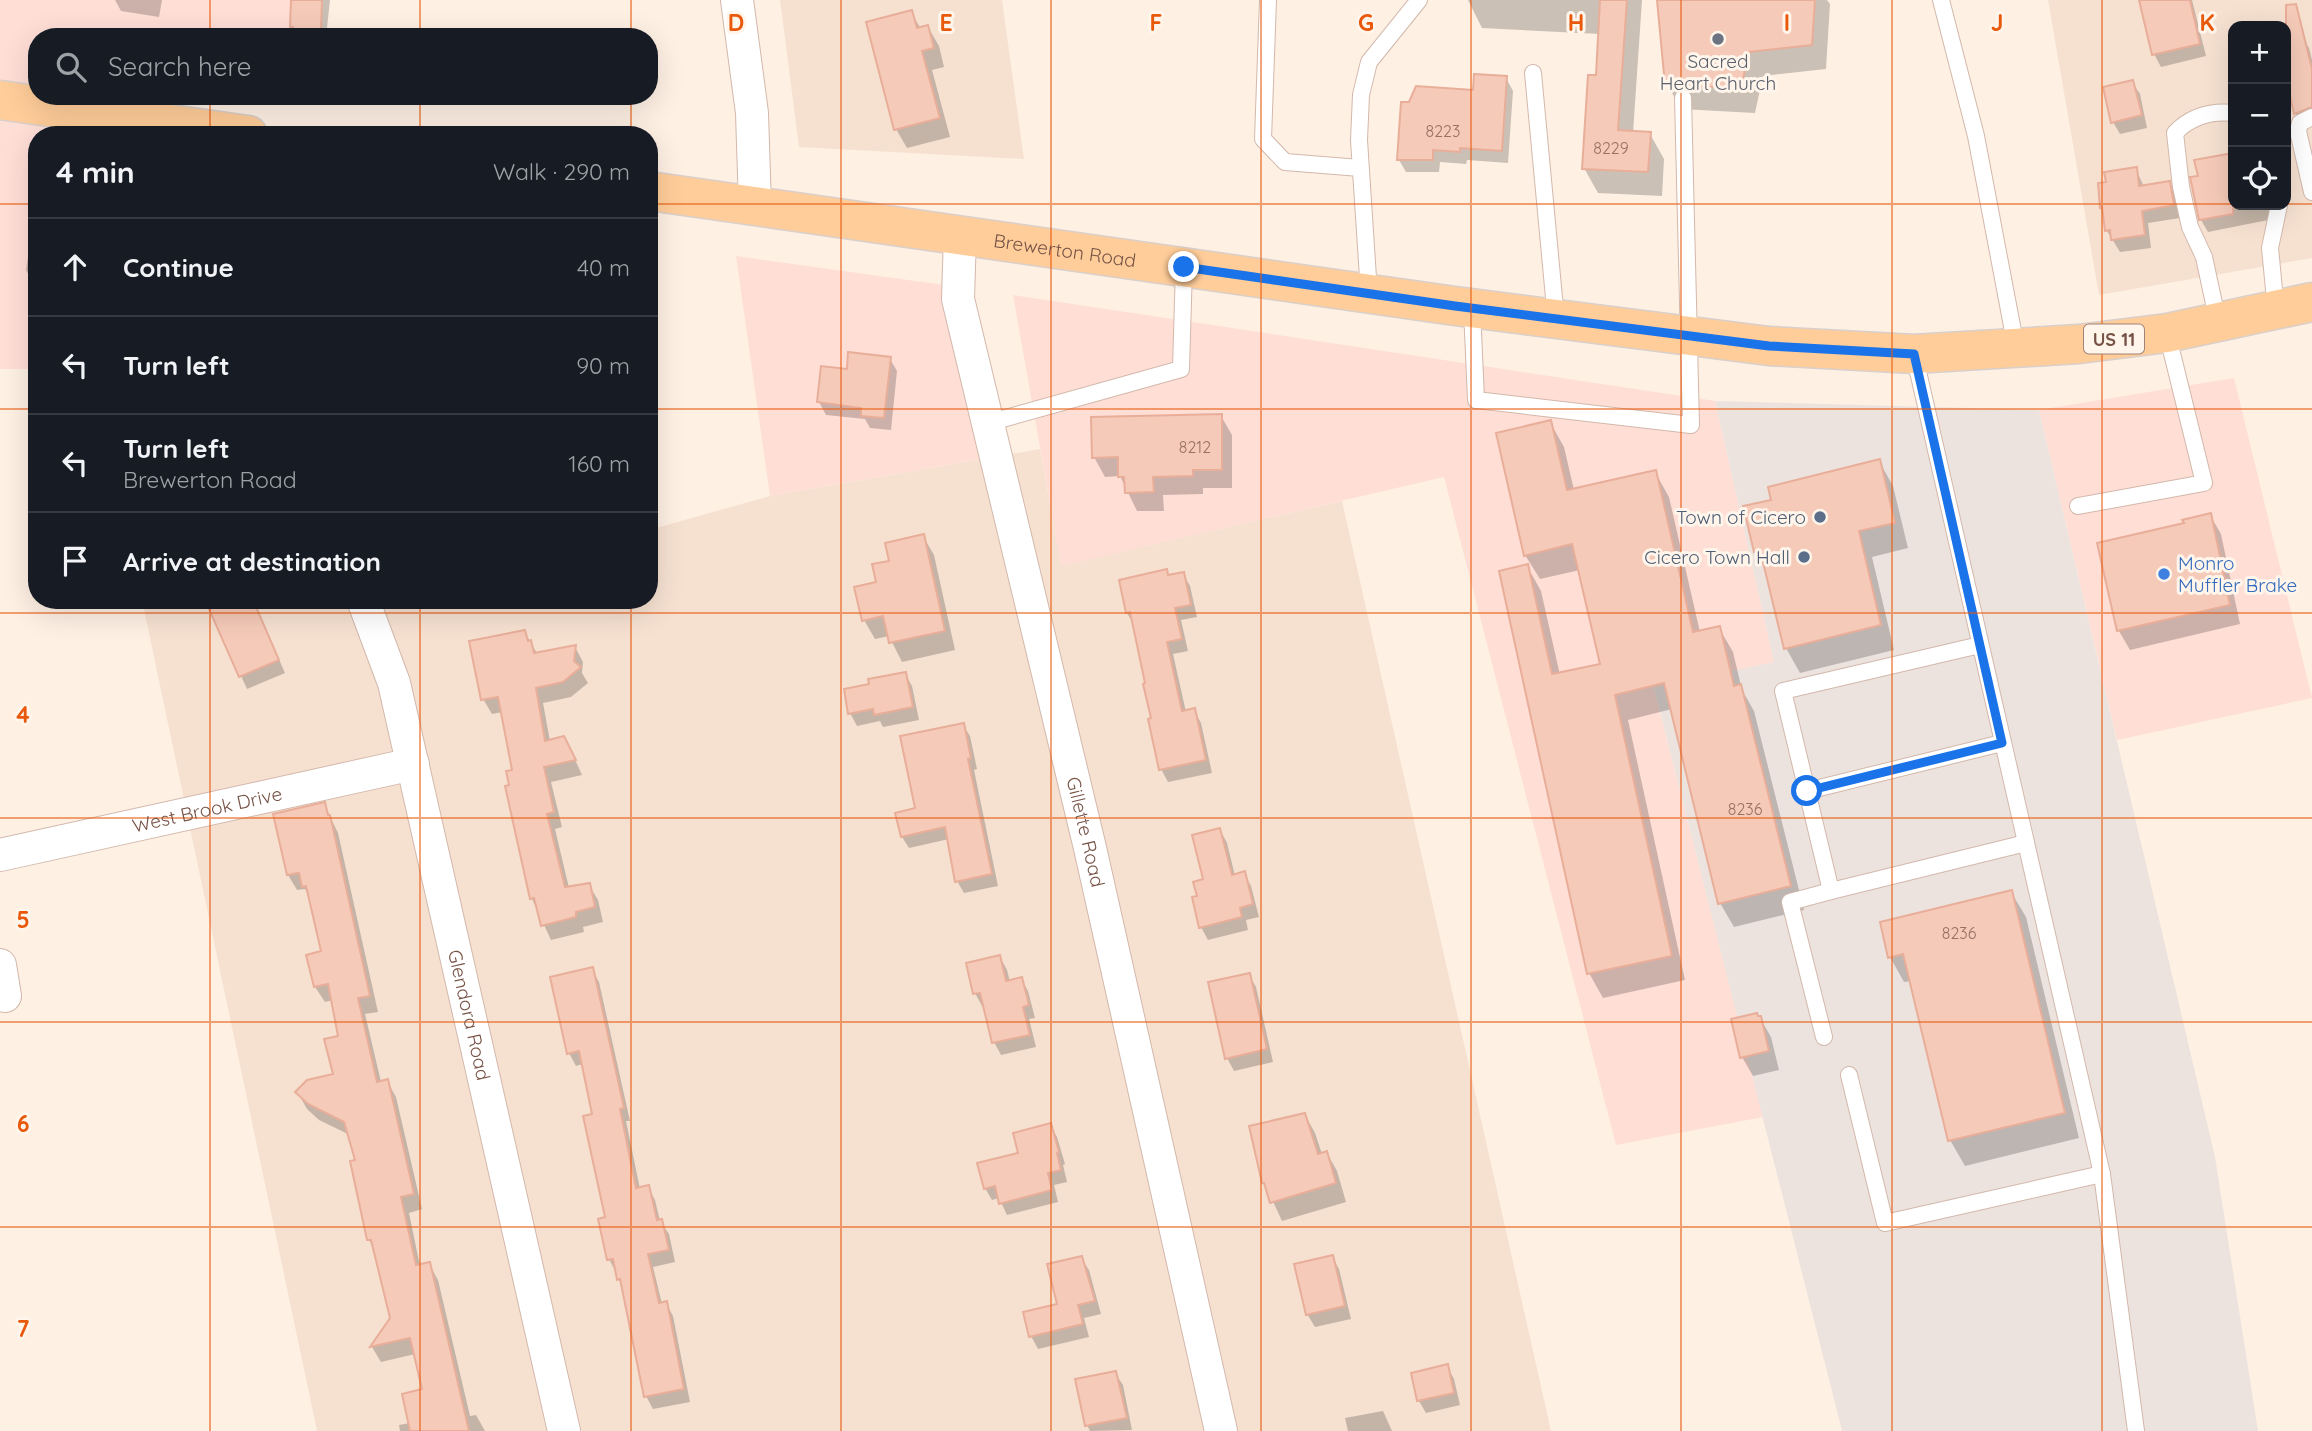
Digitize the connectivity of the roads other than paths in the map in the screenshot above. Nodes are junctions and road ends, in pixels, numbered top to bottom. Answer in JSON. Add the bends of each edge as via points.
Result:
{"nodes":[{"id":1,"x":737,"y":0,"type":"edge"},
{"id":2,"x":1268,"y":0,"type":"edge"},
{"id":3,"x":1419,"y":0,"type":"edge"},
{"id":4,"x":1941,"y":0,"type":"edge"},
{"id":5,"x":1533,"y":73,"type":"dead end"},
{"id":6,"x":1684,"y":98,"type":"dead end"},
{"id":7,"x":0,"y":100,"type":"edge"},
{"id":8,"x":28,"y":104,"type":"edge"},
{"id":9,"x":36,"y":105,"type":"edge"},
{"id":10,"x":2228,"y":113,"type":"edge"},
{"id":11,"x":2312,"y":117,"type":"edge"},
{"id":12,"x":185,"y":126,"type":"edge"},
{"id":13,"x":1360,"y":169,"type":"junction"},
{"id":14,"x":658,"y":192,"type":"edge"},
{"id":15,"x":2312,"y":192,"type":"edge"},
{"id":16,"x":755,"y":206,"type":"junction"},
{"id":17,"x":2278,"y":210,"type":"edge"},
{"id":18,"x":960,"y":235,"type":"junction"},
{"id":19,"x":1184,"y":267,"type":"junction"},
{"id":20,"x":1369,"y":294,"type":"junction"},
{"id":21,"x":2294,"y":306,"type":"edge"},
{"id":22,"x":1472,"y":309,"type":"junction"},
{"id":23,"x":1556,"y":319,"type":"junction"},
{"id":24,"x":2218,"y":322,"type":"junction"},
{"id":25,"x":2167,"y":333,"type":"junction"},
{"id":26,"x":1689,"y":336,"type":"junction"},
{"id":27,"x":2016,"y":347,"type":"junction"},
{"id":28,"x":1914,"y":354,"type":"junction"},
{"id":29,"x":988,"y":423,"type":"junction"},
{"id":30,"x":2078,"y":506,"type":"dead end"},
{"id":31,"x":366,"y":609,"type":"edge"},
{"id":32,"x":1980,"y":645,"type":"junction"},
{"id":33,"x":2002,"y":743,"type":"junction"},
{"id":34,"x":413,"y":764,"type":"junction"},
{"id":35,"x":1807,"y":791,"type":"junction"},
{"id":36,"x":2026,"y":844,"type":"junction"},
{"id":37,"x":0,"y":855,"type":"edge"},
{"id":38,"x":1831,"y":891,"type":"junction"},
{"id":39,"x":0,"y":965,"type":"edge"},
{"id":40,"x":5,"y":996,"type":"dead end"},
{"id":41,"x":1824,"y":1037,"type":"dead end"},
{"id":42,"x":1849,"y":1075,"type":"dead end"},
{"id":43,"x":2102,"y":1174,"type":"junction"},
{"id":44,"x":564,"y":1431,"type":"edge"},
{"id":45,"x":1221,"y":1431,"type":"edge"},
{"id":46,"x":2136,"y":1431,"type":"edge"}],
"edges":[{"from":1,"to":16,"type":"street","via":[[752,113]]},
{"from":2,"to":13,"type":"lane","via":[[1263,139],[1285,162]]},
{"from":3,"to":13,"type":"lane","via":[[1369,62],[1361,95]]},
{"from":4,"to":27,"type":"lane","via":[[1976,136]]},
{"from":5,"to":23,"type":"lane"},
{"from":6,"to":26,"type":"lane"},
{"from":7,"to":8,"type":"main road"},
{"from":9,"to":12,"type":"main road"},
{"from":10,"to":24,"type":"lane","via":[[2185,122],[2175,133],[2190,227],[2204,257]]},
{"from":11,"to":15,"type":"lane","via":[[2300,123],[2298,131]]},
{"from":13,"to":20,"type":"lane"},
{"from":14,"to":16,"type":"main road","name":"Brewerton Road","number":"US 11"},
{"from":16,"to":18,"type":"main road","name":"Brewerton Road","number":"US 11"},
{"from":17,"to":21,"type":"lane","via":[[2270,248]]},
{"from":18,"to":19,"type":"main road","name":"Brewerton Road","number":"US 11"},
{"from":18,"to":29,"type":"street","name":"Gillette Road","via":[[958,299]]},
{"from":19,"to":20,"type":"main road","name":"Brewerton Road","number":"US 11"},
{"from":19,"to":29,"type":"lane","via":[[1181,369]]},
{"from":20,"to":22,"type":"main road","name":"Brewerton Road","number":"US 11"},
{"from":21,"to":24,"type":"main road","name":"Brewerton Road","number":"US 11"},
{"from":22,"to":23,"type":"main road","name":"Brewerton Road","number":"US 11"},
{"from":22,"to":26,"type":"lane","via":[[1476,400],[1691,425]]},
{"from":23,"to":26,"type":"main road","name":"Brewerton Road","number":"US 11"},
{"from":24,"to":25,"type":"main road","name":"Brewerton Road","number":"US 11"},
{"from":25,"to":27,"type":"main road","name":"Brewerton Road","number":"US 11"},
{"from":25,"to":30,"type":"lane","via":[[2204,483]]},
{"from":26,"to":28,"type":"main road","name":"Brewerton Road","number":"US 11","via":[[1769,346]]},
{"from":27,"to":28,"type":"main road","name":"Brewerton Road","number":"US 11"},
{"from":28,"to":32,"type":"lane"},
{"from":29,"to":45,"type":"street","name":"Gillette Road","via":[[1090,848]]},
{"from":31,"to":34,"type":"street","name":"Glendora Road","via":[[394,683]]},
{"from":32,"to":33,"type":"lane"},
{"from":32,"to":35,"type":"lane","via":[[1783,691]]},
{"from":33,"to":35,"type":"lane"},
{"from":33,"to":36,"type":"lane"},
{"from":34,"to":37,"type":"street","name":"West Brook Drive"},
{"from":34,"to":44,"type":"street","name":"Glendora Road"},
{"from":35,"to":38,"type":"lane"},
{"from":36,"to":38,"type":"lane"},
{"from":36,"to":43,"type":"lane"},
{"from":38,"to":41,"type":"lane","via":[[1790,902]]},
{"from":39,"to":40,"type":"street"},
{"from":42,"to":43,"type":"lane","via":[[1885,1223]]},
{"from":43,"to":46,"type":"lane"}]}
